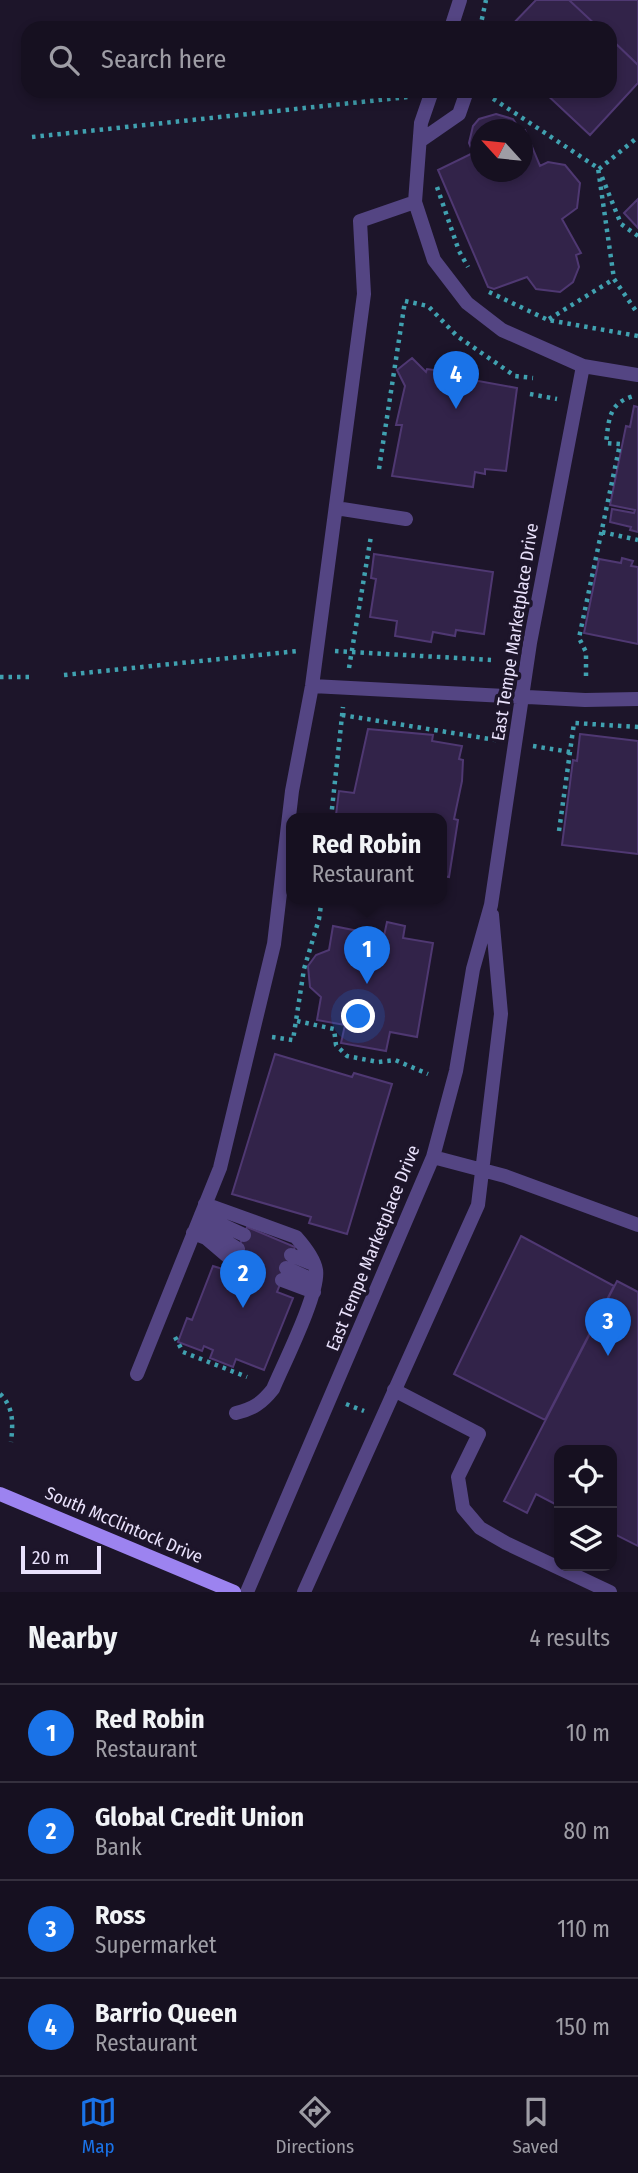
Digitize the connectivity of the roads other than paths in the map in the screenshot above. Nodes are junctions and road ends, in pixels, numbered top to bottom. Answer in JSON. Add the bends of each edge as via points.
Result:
{"nodes":[{"id":1,"x":460,"y":0,"type":"edge"},
{"id":2,"x":454,"y":21,"type":"edge"},
{"id":3,"x":430,"y":98,"type":"edge"},
{"id":4,"x":465,"y":98,"type":"edge"},
{"id":5,"x":420,"y":141,"type":"junction"},
{"id":6,"x":415,"y":202,"type":"junction"},
{"id":7,"x":583,"y":366,"type":"junction"},
{"id":8,"x":638,"y":375,"type":"edge"},
{"id":9,"x":336,"y":508,"type":"junction"},
{"id":10,"x":406,"y":519,"type":"dead end"},
{"id":11,"x":312,"y":686,"type":"junction"},
{"id":12,"x":523,"y":697,"type":"junction"},
{"id":13,"x":638,"y":699,"type":"edge"},
{"id":14,"x":289,"y":813,"type":"edge"},
{"id":15,"x":286,"y":842,"type":"edge"},
{"id":16,"x":491,"y":905,"type":"junction"},
{"id":17,"x":433,"y":1157,"type":"junction"},
{"id":18,"x":482,"y":1168,"type":"junction"},
{"id":19,"x":199,"y":1219,"type":"junction"},
{"id":20,"x":638,"y":1225,"type":"edge"},
{"id":21,"x":313,"y":1264,"type":"junction"},
{"id":22,"x":314,"y":1286,"type":"junction"},
{"id":23,"x":137,"y":1374,"type":"dead end"},
{"id":24,"x":394,"y":1390,"type":"junction"},
{"id":25,"x":236,"y":1413,"type":"dead end"},
{"id":26,"x":0,"y":1494,"type":"edge"},
{"id":27,"x":234,"y":1592,"type":"edge"},
{"id":28,"x":247,"y":1592,"type":"edge"},
{"id":29,"x":304,"y":1592,"type":"edge"},
{"id":30,"x":610,"y":1592,"type":"edge"}],
"edges":[{"from":1,"to":2,"type":"lane"},
{"from":3,"to":5,"type":"lane"},
{"from":4,"to":5,"type":"lane","via":[[459,114]]},
{"from":5,"to":6,"type":"lane"},
{"from":6,"to":7,"type":"lane","via":[[434,260],[467,303],[502,330]]},
{"from":6,"to":9,"type":"lane","via":[[360,221],[364,294]]},
{"from":7,"to":8,"type":"lane"},
{"from":7,"to":12,"type":"lane","name":"East Tempe Marketplace Drive"},
{"from":9,"to":10,"type":"lane"},
{"from":9,"to":11,"type":"lane"},
{"from":11,"to":12,"type":"lane"},
{"from":11,"to":14,"type":"lane"},
{"from":12,"to":13,"type":"lane"},
{"from":12,"to":16,"type":"lane","name":"East Tempe Marketplace Drive"},
{"from":15,"to":19,"type":"lane","via":[[274,944],[219,1168]]},
{"from":16,"to":17,"type":"lane","name":"East Tempe Marketplace Drive"},
{"from":16,"to":18,"type":"lane","name":"East Tempe Marketplace Drive","via":[[501,1014]]},
{"from":17,"to":18,"type":"lane"},
{"from":17,"to":28,"type":"lane","name":"East Tempe Marketplace Drive"},
{"from":18,"to":20,"type":"lane"},
{"from":18,"to":24,"type":"lane","name":"East Tempe Marketplace Drive","via":[[478,1205]]},
{"from":19,"to":19,"type":"lane","via":[[206,1238],[238,1248]]},
{"from":19,"to":21,"type":"lane","via":[[296,1237]]},
{"from":19,"to":23,"type":"lane"},
{"from":21,"to":22,"type":"lane"},
{"from":21,"to":22,"type":"lane","via":[[286,1268]]},
{"from":22,"to":25,"type":"lane","via":[[273,1389],[264,1402]]},
{"from":24,"to":29,"type":"lane","name":"East Tempe Marketplace Drive"},
{"from":24,"to":30,"type":"lane","via":[[479,1434],[458,1476],[463,1508],[480,1528]]},
{"from":26,"to":27,"type":"main road","name":"South McClintock Drive"}]}
